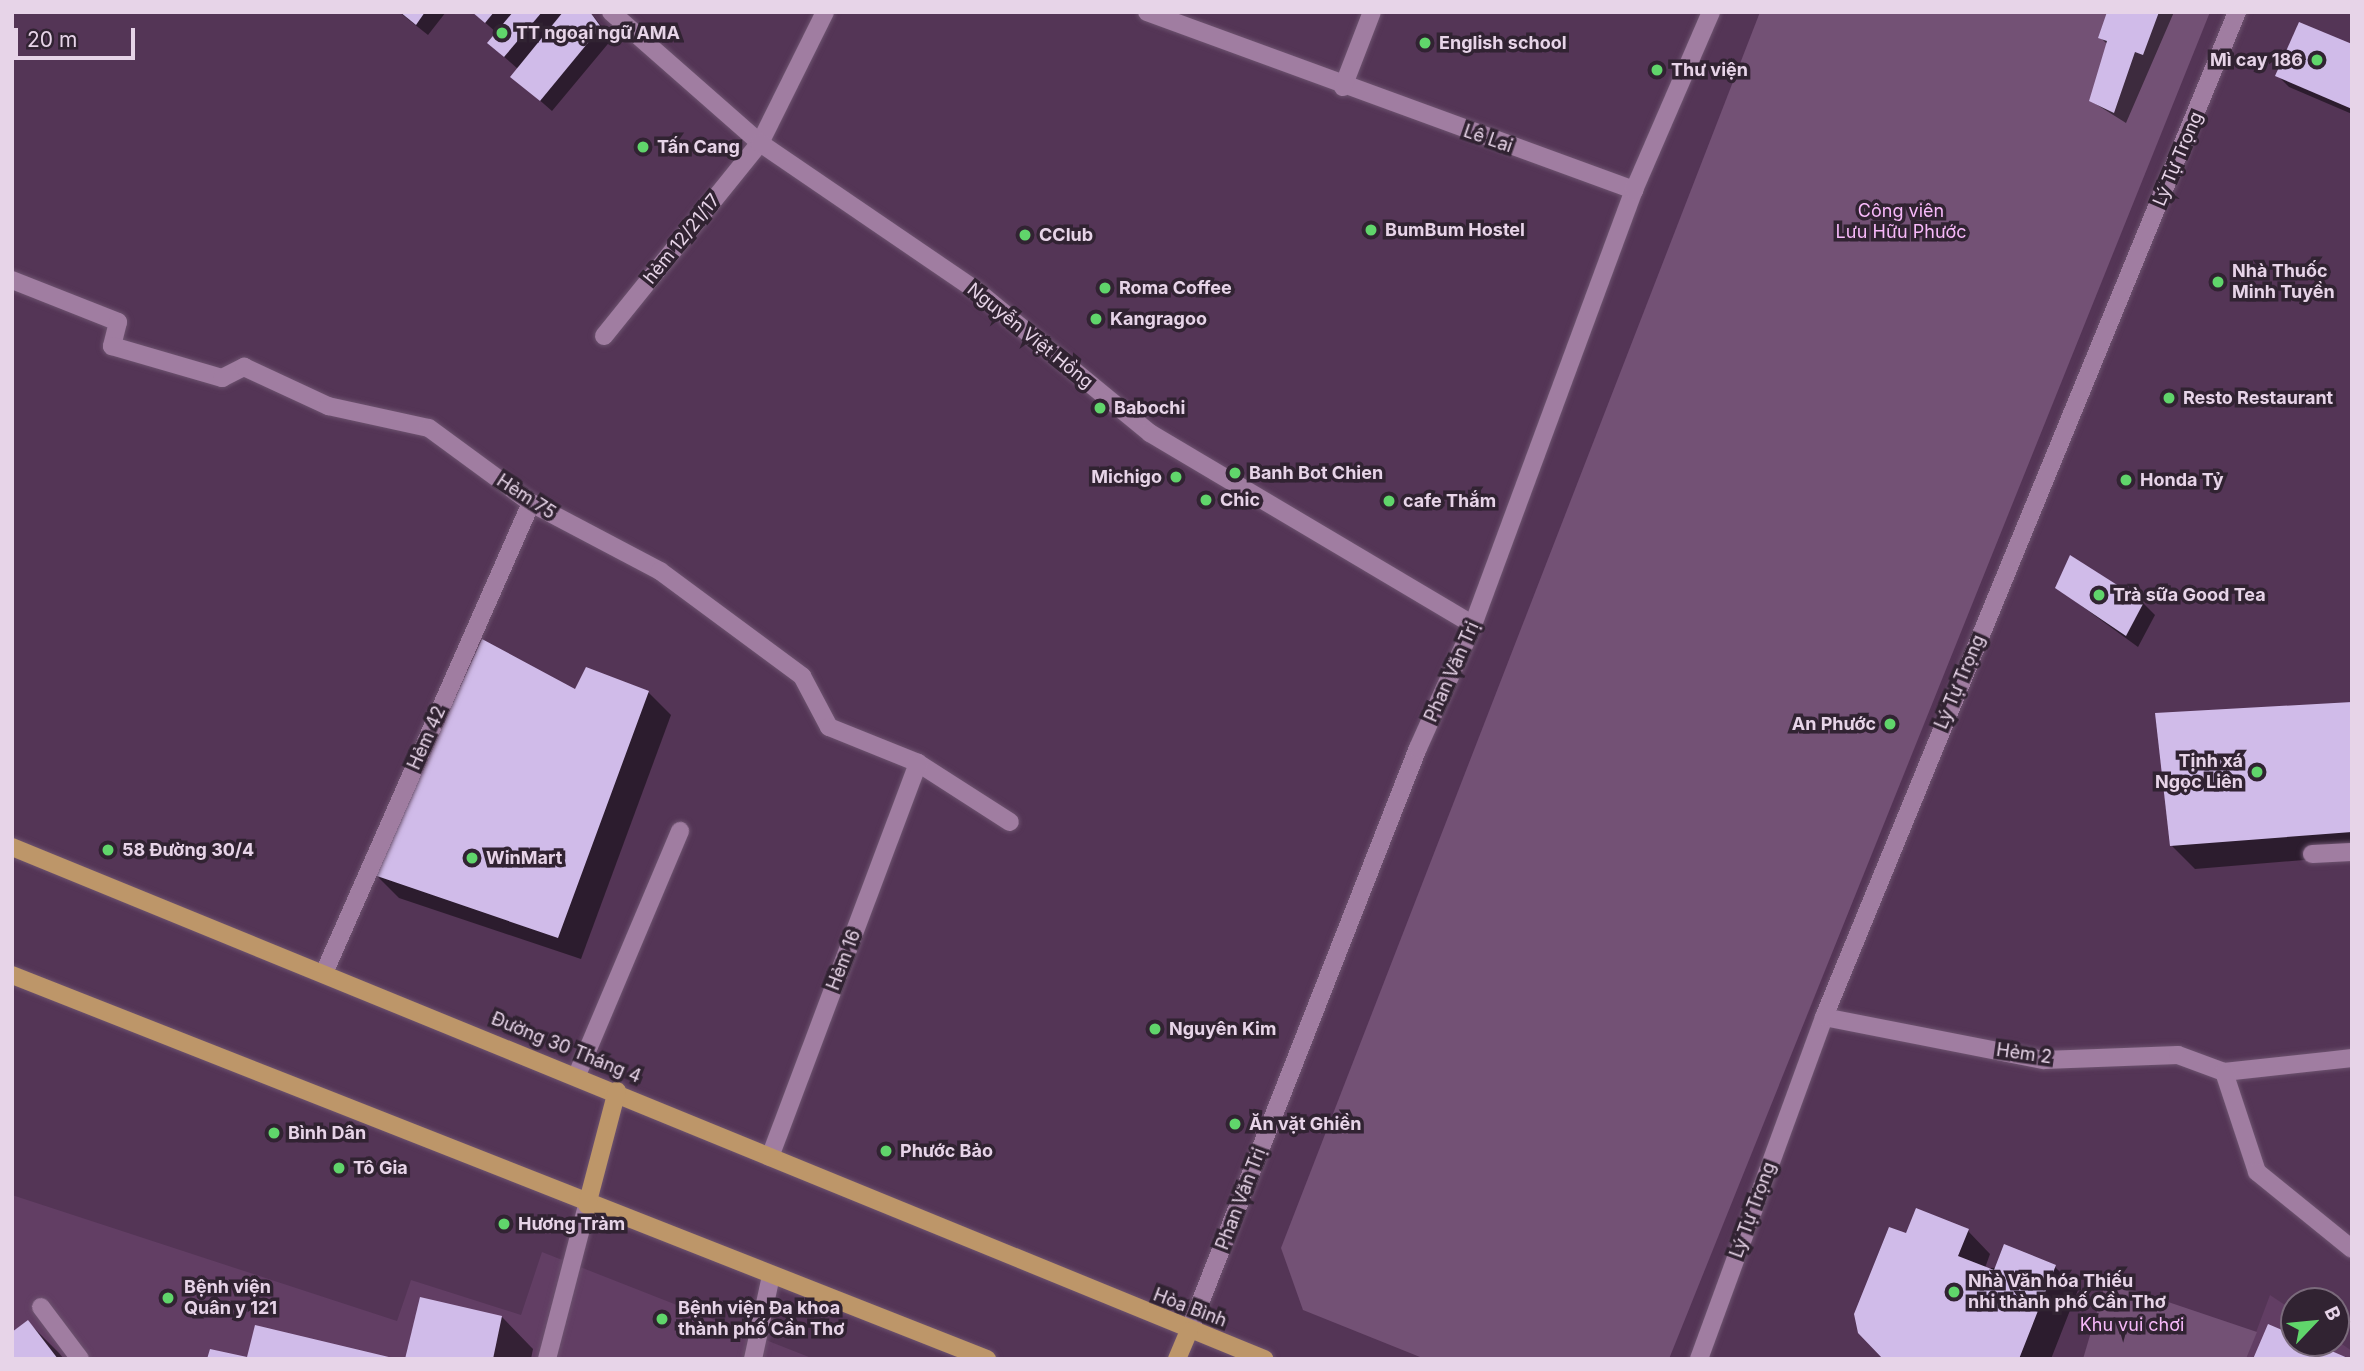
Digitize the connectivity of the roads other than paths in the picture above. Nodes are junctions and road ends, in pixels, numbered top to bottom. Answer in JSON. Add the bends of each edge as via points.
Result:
{"nodes":[{"id":1,"x":611,"y":12,"type":"edge"},
{"id":2,"x":825,"y":12,"type":"edge"},
{"id":3,"x":1147,"y":12,"type":"edge"},
{"id":4,"x":1372,"y":12,"type":"edge"},
{"id":5,"x":1711,"y":12,"type":"edge"},
{"id":6,"x":2238,"y":12,"type":"edge"},
{"id":7,"x":1343,"y":88,"type":"junction"},
{"id":8,"x":760,"y":143,"type":"junction"},
{"id":9,"x":1634,"y":190,"type":"junction"},
{"id":10,"x":12,"y":280,"type":"edge"},
{"id":11,"x":604,"y":336,"type":"dead end"},
{"id":12,"x":531,"y":503,"type":"junction"},
{"id":13,"x":1473,"y":625,"type":"junction"},
{"id":14,"x":918,"y":763,"type":"junction"},
{"id":15,"x":1010,"y":822,"type":"dead end"},
{"id":16,"x":680,"y":831,"type":"dead end"},
{"id":17,"x":12,"y":847,"type":"edge"},
{"id":18,"x":2352,"y":852,"type":"edge"},
{"id":19,"x":2312,"y":854,"type":"dead end"},
{"id":20,"x":324,"y":973,"type":"junction"},
{"id":21,"x":12,"y":975,"type":"edge"},
{"id":22,"x":1824,"y":1017,"type":"junction"},
{"id":23,"x":2352,"y":1058,"type":"edge"},
{"id":24,"x":2224,"y":1072,"type":"junction"},
{"id":25,"x":577,"y":1075,"type":"junction"},
{"id":26,"x":617,"y":1091,"type":"junction"},
{"id":27,"x":770,"y":1157,"type":"junction"},
{"id":28,"x":587,"y":1205,"type":"junction"},
{"id":29,"x":2352,"y":1249,"type":"edge"},
{"id":30,"x":771,"y":1276,"type":"junction"},
{"id":31,"x":1101,"y":1297,"type":"joint"},
{"id":32,"x":41,"y":1307,"type":"dead end"},
{"id":33,"x":1189,"y":1331,"type":"junction"},
{"id":34,"x":80,"y":1359,"type":"edge"},
{"id":35,"x":547,"y":1359,"type":"edge"},
{"id":36,"x":753,"y":1359,"type":"edge"},
{"id":37,"x":987,"y":1359,"type":"edge"},
{"id":38,"x":1177,"y":1359,"type":"edge"},
{"id":39,"x":1264,"y":1359,"type":"edge"},
{"id":40,"x":1699,"y":1359,"type":"edge"}],
"edges":[{"from":1,"to":8,"type":"street","name":"Nguyễn Việt Hồng"},
{"from":2,"to":8,"type":"street","name":"hẻm 12/21/17"},
{"from":3,"to":7,"type":"street","name":"Lê Lai"},
{"from":4,"to":7,"type":"street"},
{"from":5,"to":9,"type":"street","name":"Phan Văn Trị"},
{"from":6,"to":22,"type":"street","name":"Lý Tự Trọng"},
{"from":7,"to":9,"type":"street","name":"Lê Lai"},
{"from":8,"to":11,"type":"street","name":"hẻm 12/21/17"},
{"from":8,"to":13,"type":"street","name":"Nguyễn Việt Hồng","via":[[977,291],[1150,433]]},
{"from":9,"to":13,"type":"street","name":"Phan Văn Trị"},
{"from":10,"to":12,"type":"street","name":"Hẻm 75","via":[[118,322],[112,346],[222,378],[244,367],[328,406],[429,428]]},
{"from":12,"to":14,"type":"street","name":"Hẻm 75","via":[[660,571],[802,676],[829,727]]},
{"from":12,"to":20,"type":"street","name":"Hẻm 42"},
{"from":13,"to":33,"type":"street","name":"Phan Văn Trị","via":[[1418,748]]},
{"from":14,"to":15,"type":"street","name":"Hẻm 75"},
{"from":14,"to":27,"type":"street","name":"Hẻm 16"},
{"from":16,"to":25,"type":"street"},
{"from":17,"to":20,"type":"main road","name":"Đường 30 Tháng 4"},
{"from":18,"to":19,"type":"street"},
{"from":20,"to":25,"type":"main road","name":"Đường 30 Tháng 4"},
{"from":21,"to":28,"type":"main road"},
{"from":22,"to":24,"type":"street","name":"Hẻm 2","via":[[2044,1060],[2178,1055]]},
{"from":22,"to":40,"type":"street","name":"Lý Tự Trọng"},
{"from":23,"to":24,"type":"street","name":"Hẻm 2"},
{"from":24,"to":29,"type":"street","via":[[2257,1172]]},
{"from":25,"to":26,"type":"main road","name":"Đường 30 Tháng 4"},
{"from":26,"to":27,"type":"main road","name":"Đường 30 Tháng 4"},
{"from":26,"to":28,"type":"main road"},
{"from":27,"to":31,"type":"main road","name":"Đường 30 Tháng 4"},
{"from":28,"to":30,"type":"main road"},
{"from":28,"to":35,"type":"street"},
{"from":30,"to":36,"type":"street"},
{"from":30,"to":37,"type":"main road"},
{"from":31,"to":33,"type":"main road","name":"Hòa Bình"},
{"from":32,"to":34,"type":"street"},
{"from":33,"to":38,"type":"main road"},
{"from":33,"to":39,"type":"main road","name":"Hòa Bình"}]}
